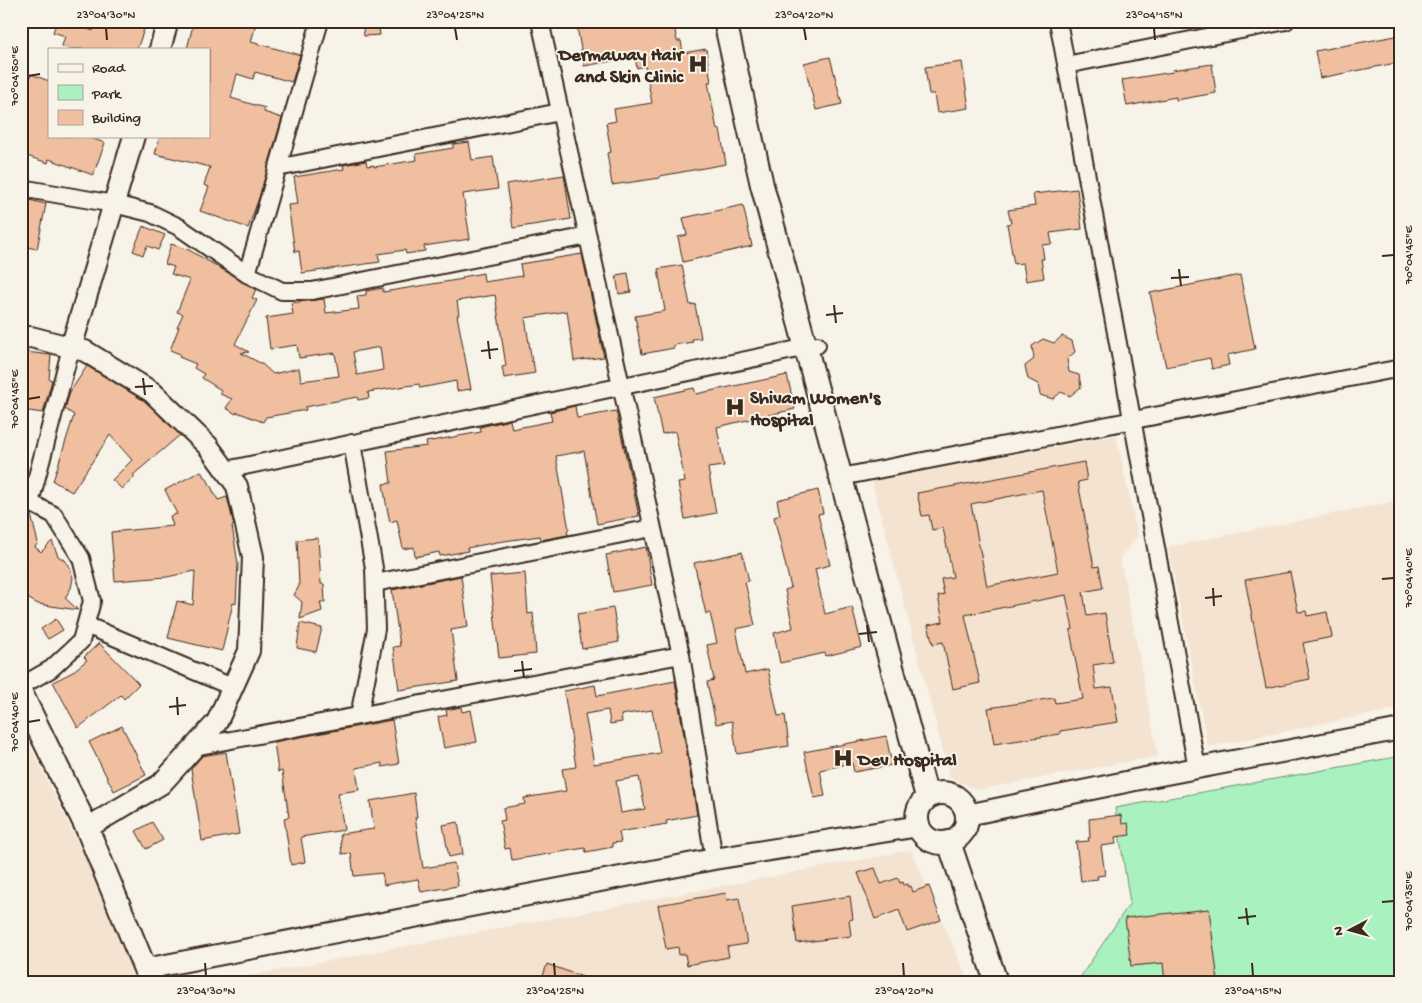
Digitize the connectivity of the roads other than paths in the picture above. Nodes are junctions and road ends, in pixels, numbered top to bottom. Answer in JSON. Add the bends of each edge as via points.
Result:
{"nodes":[{"id":1,"x":168,"y":21,"type":"edge"},
{"id":2,"x":320,"y":21,"type":"edge"},
{"id":3,"x":540,"y":21,"type":"edge"},
{"id":4,"x":725,"y":21,"type":"edge"},
{"id":5,"x":736,"y":21,"type":"edge"},
{"id":6,"x":1058,"y":21,"type":"edge"},
{"id":7,"x":1286,"y":21,"type":"edge"},
{"id":8,"x":160,"y":48,"type":"edge"},
{"id":9,"x":1066,"y":64,"type":"junction"},
{"id":10,"x":560,"y":112,"type":"junction"},
{"id":11,"x":133,"y":138,"type":"edge"},
{"id":12,"x":277,"y":168,"type":"junction"},
{"id":13,"x":21,"y":188,"type":"edge"},
{"id":14,"x":114,"y":204,"type":"junction"},
{"id":15,"x":588,"y":236,"type":"junction"},
{"id":16,"x":247,"y":274,"type":"junction"},
{"id":17,"x":21,"y":338,"type":"edge"},
{"id":18,"x":812,"y":346,"type":"junction"},
{"id":19,"x":71,"y":348,"type":"junction"},
{"id":20,"x":1401,"y":368,"type":"edge"},
{"id":21,"x":621,"y":387,"type":"junction"},
{"id":22,"x":1132,"y":420,"type":"junction"},
{"id":23,"x":352,"y":443,"type":"junction"},
{"id":24,"x":226,"y":470,"type":"junction"},
{"id":25,"x":847,"y":475,"type":"junction"},
{"id":26,"x":26,"y":501,"type":"edge"},
{"id":27,"x":652,"y":528,"type":"junction"},
{"id":28,"x":375,"y":583,"type":"junction"},
{"id":29,"x":86,"y":625,"type":"junction"},
{"id":30,"x":681,"y":655,"type":"junction"},
{"id":31,"x":21,"y":686,"type":"edge"},
{"id":32,"x":232,"y":687,"type":"junction"},
{"id":33,"x":21,"y":693,"type":"edge"},
{"id":34,"x":359,"y":716,"type":"junction"},
{"id":35,"x":1401,"y":729,"type":"edge"},
{"id":36,"x":194,"y":747,"type":"junction"},
{"id":37,"x":1197,"y":768,"type":"junction"},
{"id":38,"x":934,"y":795,"type":"junction"},
{"id":39,"x":967,"y":815,"type":"junction"},
{"id":40,"x":919,"y":826,"type":"junction"},
{"id":41,"x":88,"y":828,"type":"junction"},
{"id":42,"x":949,"y":842,"type":"junction"},
{"id":43,"x":714,"y":859,"type":"junction"},
{"id":44,"x":990,"y":964,"type":"edge"},
{"id":45,"x":149,"y":975,"type":"edge"}],
"edges":[{"from":1,"to":8,"type":"street"},
{"from":2,"to":12,"type":"street"},
{"from":3,"to":10,"type":"street"},
{"from":4,"to":18,"type":"main road","via":[[762,185]]},
{"from":5,"to":18,"type":"main road"},
{"from":6,"to":9,"type":"street"},
{"from":7,"to":9,"type":"street"},
{"from":9,"to":22,"type":"street"},
{"from":10,"to":12,"type":"street"},
{"from":10,"to":15,"type":"street"},
{"from":11,"to":14,"type":"street"},
{"from":12,"to":16,"type":"street"},
{"from":13,"to":14,"type":"street"},
{"from":14,"to":16,"type":"street","via":[[150,213],[179,227]]},
{"from":14,"to":19,"type":"street"},
{"from":15,"to":16,"type":"street","via":[[312,292],[282,291]]},
{"from":15,"to":21,"type":"street"},
{"from":17,"to":19,"type":"street","via":[[31,337]]},
{"from":18,"to":21,"type":"street"},
{"from":18,"to":25,"type":"main road"},
{"from":19,"to":24,"type":"street","via":[[85,351],[152,392],[208,446]]},
{"from":19,"to":26,"type":"street"},
{"from":20,"to":22,"type":"street"},
{"from":21,"to":23,"type":"street"},
{"from":21,"to":27,"type":"street"},
{"from":22,"to":25,"type":"street"},
{"from":22,"to":37,"type":"street"},
{"from":23,"to":24,"type":"street"},
{"from":23,"to":28,"type":"street"},
{"from":24,"to":32,"type":"street","via":[[237,486],[253,557],[249,650]]},
{"from":25,"to":38,"type":"main road"},
{"from":26,"to":29,"type":"street","via":[[54,515],[81,558],[92,601]]},
{"from":27,"to":28,"type":"street"},
{"from":27,"to":30,"type":"street"},
{"from":28,"to":34,"type":"street","via":[[376,629]]},
{"from":29,"to":31,"type":"street","via":[[81,641],[51,668]]},
{"from":29,"to":32,"type":"street"},
{"from":30,"to":34,"type":"street"},
{"from":30,"to":43,"type":"street"},
{"from":32,"to":36,"type":"street","via":[[217,722]]},
{"from":33,"to":41,"type":"main road"},
{"from":34,"to":36,"type":"street"},
{"from":35,"to":37,"type":"street"},
{"from":36,"to":41,"type":"street","via":[[161,784]]},
{"from":37,"to":39,"type":"street"},
{"from":38,"to":39,"type":"main road","via":[[952,794],[959,799]]},
{"from":38,"to":40,"type":"main road","via":[[921,804],[917,820]]},
{"from":39,"to":42,"type":"main road","via":[[963,832]]},
{"from":40,"to":42,"type":"main road","via":[[932,841]]},
{"from":40,"to":43,"type":"street"},
{"from":41,"to":45,"type":"main road"},
{"from":42,"to":44,"type":"main road"},
{"from":43,"to":45,"type":"street"}]}
